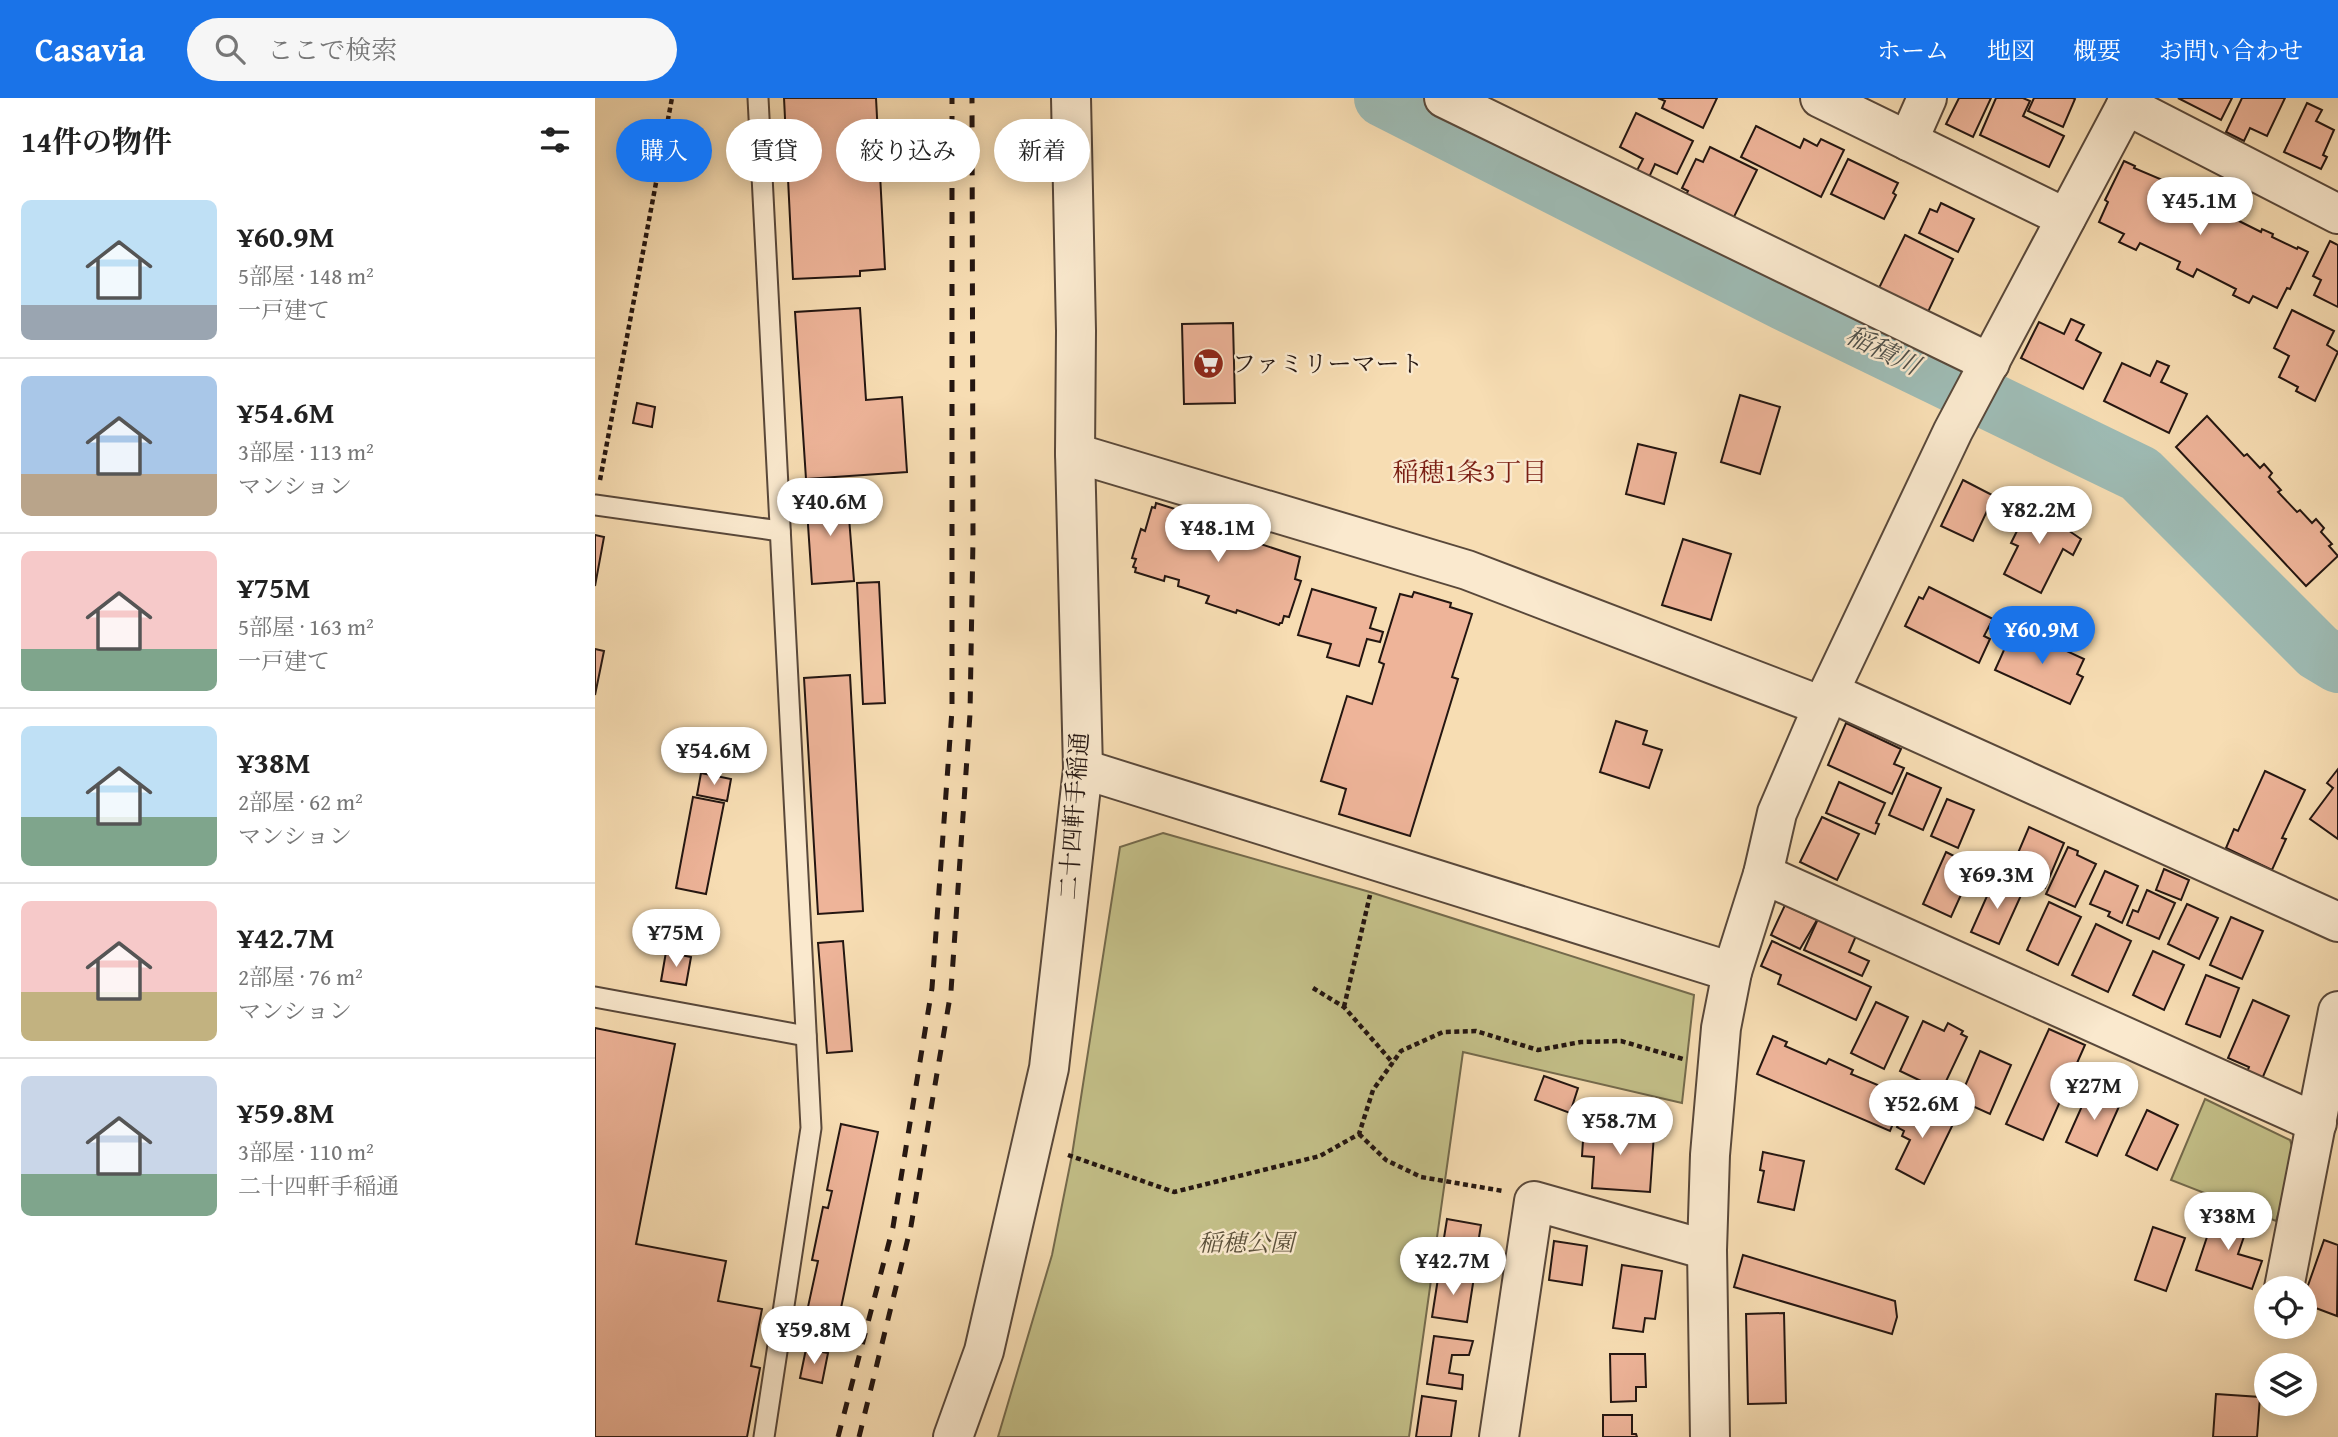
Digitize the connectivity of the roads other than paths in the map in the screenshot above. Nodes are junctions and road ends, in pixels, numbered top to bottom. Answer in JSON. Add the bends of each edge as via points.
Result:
{"nodes":[{"id":1,"x":758,"y":98,"type":"edge"},
{"id":2,"x":1071,"y":98,"type":"edge"},
{"id":3,"x":1444,"y":98,"type":"edge"},
{"id":4,"x":1820,"y":98,"type":"edge"},
{"id":5,"x":1927,"y":98,"type":"edge"},
{"id":6,"x":2128,"y":102,"type":"edge"},
{"id":7,"x":1498,"y":110,"type":"edge"},
{"id":8,"x":1908,"y":141,"type":"junction"},
{"id":9,"x":2338,"y":214,"type":"edge"},
{"id":10,"x":2066,"y":218,"type":"junction"},
{"id":11,"x":1987,"y":369,"type":"junction"},
{"id":12,"x":1075,"y":453,"type":"junction"},
{"id":13,"x":595,"y":505,"type":"edge"},
{"id":14,"x":780,"y":531,"type":"junction"},
{"id":15,"x":1826,"y":699,"type":"junction"},
{"id":16,"x":1083,"y":769,"type":"junction"},
{"id":17,"x":1763,"y":874,"type":"junction"},
{"id":18,"x":2338,"y":922,"type":"edge"},
{"id":19,"x":1732,"y":972,"type":"junction"},
{"id":20,"x":595,"y":997,"type":"edge"},
{"id":21,"x":2338,"y":1011,"type":"edge"},
{"id":22,"x":806,"y":1036,"type":"junction"},
{"id":23,"x":2317,"y":1123,"type":"junction"},
{"id":24,"x":1707,"y":1251,"type":"junction"},
{"id":25,"x":2286,"y":1276,"type":"edge"},
{"id":26,"x":764,"y":1437,"type":"edge"},
{"id":27,"x":953,"y":1437,"type":"edge"},
{"id":28,"x":1499,"y":1437,"type":"edge"},
{"id":29,"x":1710,"y":1437,"type":"edge"}],
"edges":[{"from":1,"to":14,"type":"lane"},
{"from":2,"to":12,"type":"street","name":"二十四軒手稲通"},
{"from":3,"to":7,"type":"street"},
{"from":4,"to":8,"type":"street"},
{"from":5,"to":8,"type":"street"},
{"from":6,"to":9,"type":"street"},
{"from":6,"to":10,"type":"street"},
{"from":7,"to":11,"type":"street"},
{"from":8,"to":10,"type":"street"},
{"from":10,"to":11,"type":"street"},
{"from":11,"to":15,"type":"street"},
{"from":12,"to":15,"type":"street","via":[[1467,570]]},
{"from":12,"to":16,"type":"street","name":"二十四軒手稲通"},
{"from":13,"to":14,"type":"lane"},
{"from":14,"to":22,"type":"lane"},
{"from":15,"to":17,"type":"street","via":[[1777,813]]},
{"from":15,"to":18,"type":"street"},
{"from":16,"to":19,"type":"street"},
{"from":16,"to":27,"type":"street","name":"二十四軒手稲通","via":[[1049,1068],[984,1351]]},
{"from":17,"to":19,"type":"street"},
{"from":17,"to":23,"type":"street"},
{"from":19,"to":24,"type":"street","via":[[1721,1028]]},
{"from":20,"to":22,"type":"lane"},
{"from":21,"to":23,"type":"street"},
{"from":22,"to":26,"type":"lane","via":[[810,1128]]},
{"from":23,"to":25,"type":"street"},
{"from":24,"to":28,"type":"street","via":[[1534,1201]]},
{"from":24,"to":29,"type":"street"}]}
